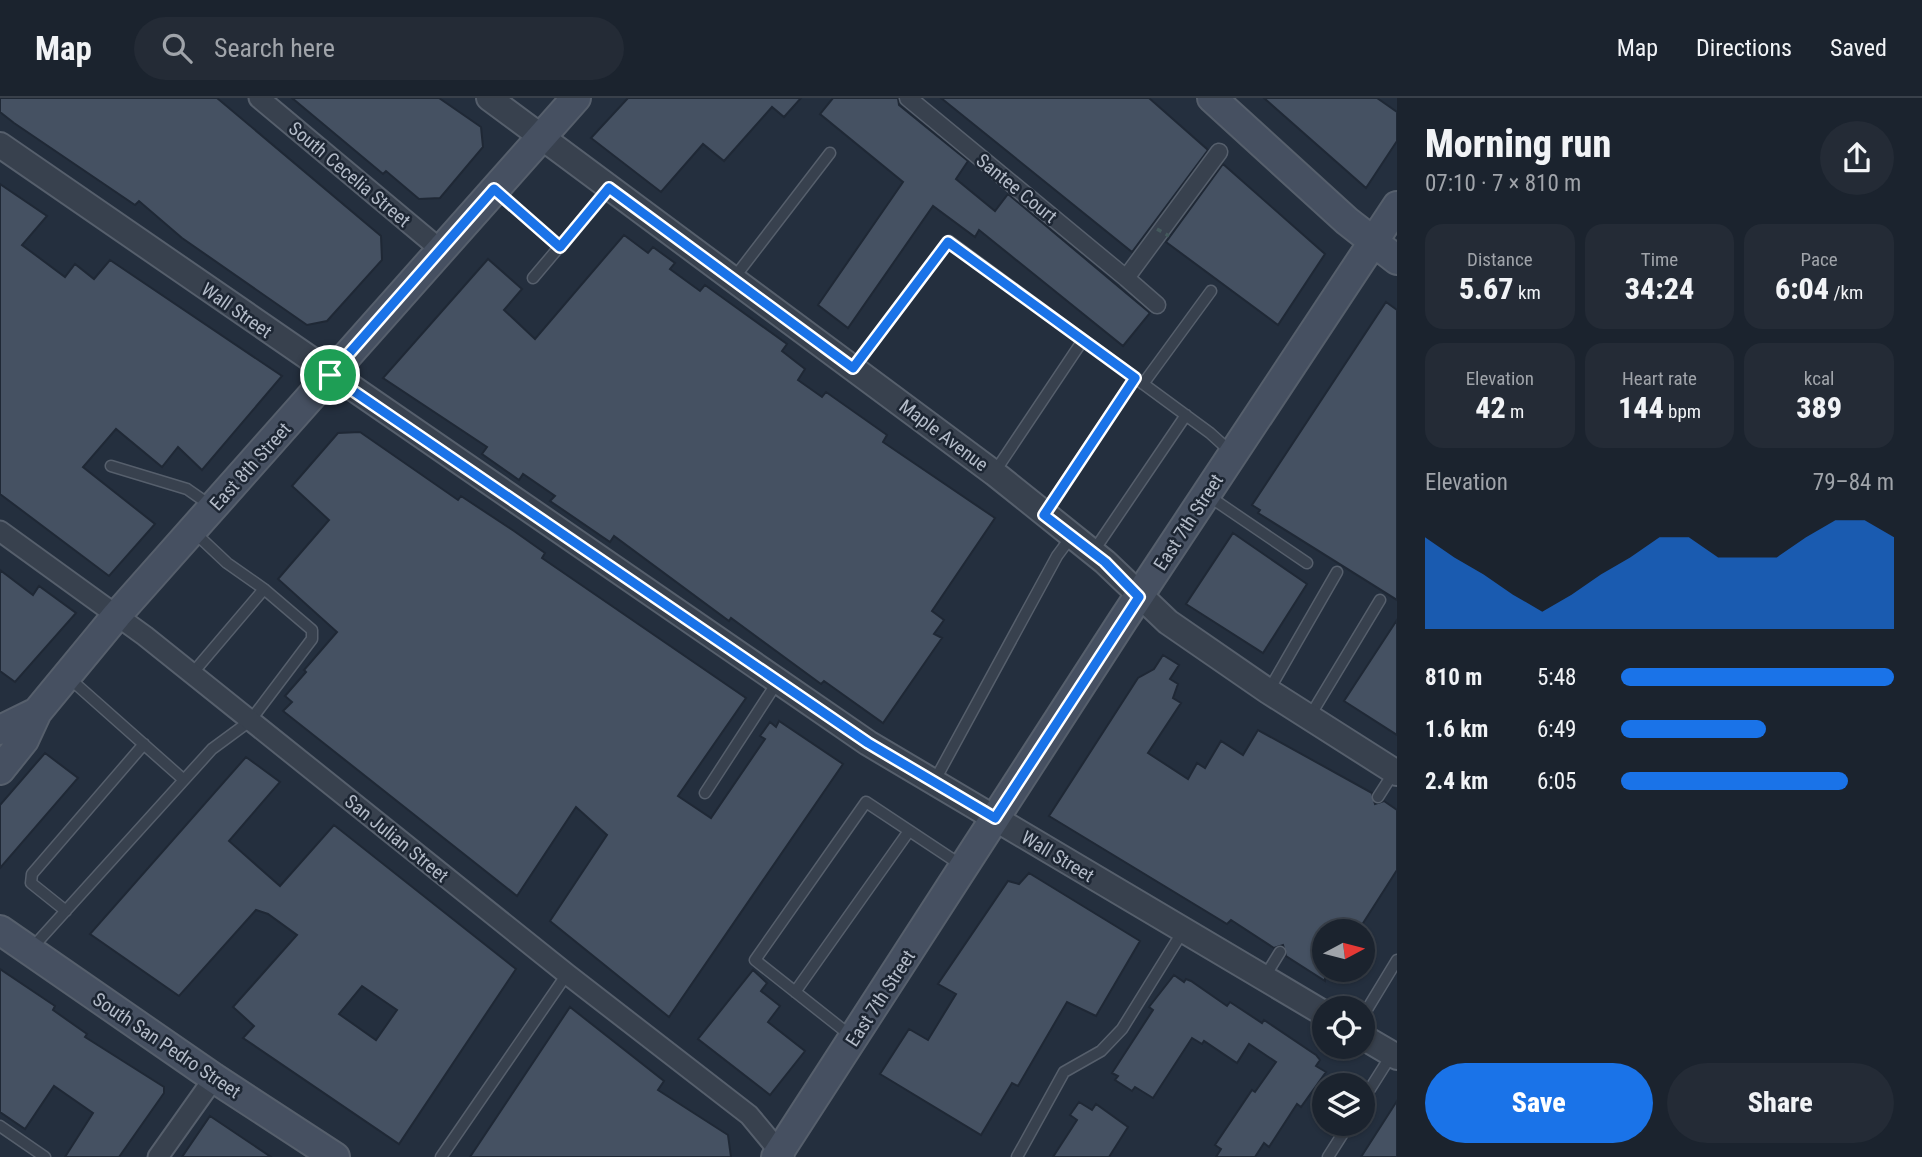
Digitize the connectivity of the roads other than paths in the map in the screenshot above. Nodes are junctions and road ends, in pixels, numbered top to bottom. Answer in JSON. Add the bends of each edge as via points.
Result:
{"nodes":[{"id":1,"x":259,"y":98,"type":"edge"},
{"id":2,"x":489,"y":98,"type":"edge"},
{"id":3,"x":576,"y":98,"type":"edge"},
{"id":4,"x":908,"y":98,"type":"edge"},
{"id":5,"x":1212,"y":98,"type":"edge"},
{"id":6,"x":542,"y":138,"type":"junction"},
{"id":7,"x":0,"y":145,"type":"edge"},
{"id":8,"x":1220,"y":152,"type":"dead end"},
{"id":9,"x":830,"y":153,"type":"dead end"},
{"id":10,"x":609,"y":188,"type":"junction"},
{"id":11,"x":494,"y":189,"type":"junction"},
{"id":12,"x":1397,"y":206,"type":"edge"},
{"id":13,"x":1374,"y":242,"type":"junction"},
{"id":14,"x":560,"y":247,"type":"junction"},
{"id":15,"x":441,"y":250,"type":"junction"},
{"id":16,"x":1397,"y":260,"type":"edge"},
{"id":17,"x":533,"y":278,"type":"dead end"},
{"id":18,"x":1126,"y":278,"type":"junction"},
{"id":19,"x":733,"y":279,"type":"junction"},
{"id":20,"x":1211,"y":291,"type":"dead end"},
{"id":21,"x":1157,"y":305,"type":"dead end"},
{"id":22,"x":1083,"y":340,"type":"junction"},
{"id":23,"x":853,"y":368,"type":"junction"},
{"id":24,"x":330,"y":375,"type":"junction"},
{"id":25,"x":1139,"y":381,"type":"junction"},
{"id":26,"x":1186,"y":415,"type":"junction"},
{"id":27,"x":1234,"y":454,"type":"junction"},
{"id":28,"x":111,"y":466,"type":"dead end"},
{"id":29,"x":994,"y":473,"type":"junction"},
{"id":30,"x":1206,"y":495,"type":"junction"},
{"id":31,"x":213,"y":507,"type":"junction"},
{"id":32,"x":1044,"y":515,"type":"junction"},
{"id":33,"x":192,"y":531,"type":"junction"},
{"id":34,"x":1,"y":534,"type":"edge"},
{"id":35,"x":1072,"y":537,"type":"junction"},
{"id":36,"x":1093,"y":552,"type":"junction"},
{"id":37,"x":1307,"y":563,"type":"dead end"},
{"id":38,"x":1337,"y":572,"type":"dead end"},
{"id":39,"x":264,"y":589,"type":"junction"},
{"id":40,"x":1139,"y":597,"type":"junction"},
{"id":41,"x":1380,"y":600,"type":"dead end"},
{"id":42,"x":117,"y":615,"type":"junction"},
{"id":43,"x":191,"y":675,"type":"junction"},
{"id":44,"x":67,"y":676,"type":"junction"},
{"id":45,"x":778,"y":680,"type":"junction"},
{"id":46,"x":1268,"y":691,"type":"junction"},
{"id":47,"x":37,"y":712,"type":"junction"},
{"id":48,"x":1309,"y":718,"type":"junction"},
{"id":49,"x":250,"y":721,"type":"junction"},
{"id":50,"x":0,"y":730,"type":"edge"},
{"id":51,"x":144,"y":744,"type":"junction"},
{"id":52,"x":0,"y":770,"type":"edge"},
{"id":53,"x":1396,"y":772,"type":"edge"},
{"id":54,"x":184,"y":780,"type":"junction"},
{"id":55,"x":933,"y":784,"type":"junction"},
{"id":56,"x":705,"y":793,"type":"dead end"},
{"id":57,"x":1378,"y":797,"type":"dead end"},
{"id":58,"x":995,"y":818,"type":"junction"},
{"id":59,"x":909,"y":831,"type":"junction"},
{"id":60,"x":964,"y":867,"type":"junction"},
{"id":61,"x":66,"y":911,"type":"junction"},
{"id":62,"x":0,"y":930,"type":"edge"},
{"id":63,"x":1183,"y":930,"type":"junction"},
{"id":64,"x":30,"y":951,"type":"junction"},
{"id":65,"x":1280,"y":952,"type":"dead end"},
{"id":66,"x":1397,"y":960,"type":"edge"},
{"id":67,"x":567,"y":974,"type":"junction"},
{"id":68,"x":1264,"y":978,"type":"junction"},
{"id":69,"x":795,"y":992,"type":"junction"},
{"id":70,"x":1375,"y":996,"type":"edge"},
{"id":71,"x":1312,"y":1006,"type":"edge"},
{"id":72,"x":854,"y":1038,"type":"junction"},
{"id":73,"x":1375,"y":1044,"type":"edge"},
{"id":74,"x":1395,"y":1055,"type":"edge"},
{"id":75,"x":214,"y":1078,"type":"junction"},
{"id":76,"x":1375,"y":1083,"type":"edge"},
{"id":77,"x":0,"y":1126,"type":"edge"},
{"id":78,"x":1341,"y":1136,"type":"edge"},
{"id":79,"x":780,"y":1155,"type":"edge"},
{"id":80,"x":45,"y":1157,"type":"edge"},
{"id":81,"x":158,"y":1157,"type":"edge"},
{"id":82,"x":335,"y":1157,"type":"edge"},
{"id":83,"x":441,"y":1157,"type":"edge"},
{"id":84,"x":1017,"y":1157,"type":"edge"},
{"id":85,"x":1328,"y":1157,"type":"edge"}],
"edges":[{"from":1,"to":15,"type":"street","name":"South Cecelia Street"},
{"from":2,"to":6,"type":"street","name":"Maple Avenue"},
{"from":3,"to":6,"type":"main road","name":"East 8th Street"},
{"from":4,"to":18,"type":"street","name":"Santee Court"},
{"from":5,"to":13,"type":"main road"},
{"from":6,"to":10,"type":"street","name":"Maple Avenue"},
{"from":6,"to":11,"type":"main road","name":"East 8th Street"},
{"from":7,"to":24,"type":"street","name":"Wall Street"},
{"from":8,"to":18,"type":"street"},
{"from":9,"to":19,"type":"lane"},
{"from":10,"to":14,"type":"lane"},
{"from":10,"to":19,"type":"street","name":"Maple Avenue"},
{"from":11,"to":14,"type":"lane"},
{"from":11,"to":15,"type":"main road","name":"East 8th Street"},
{"from":12,"to":13,"type":"main road","name":"East 7th Street"},
{"from":13,"to":16,"type":"main road"},
{"from":13,"to":27,"type":"main road","name":"East 7th Street"},
{"from":14,"to":17,"type":"lane"},
{"from":15,"to":24,"type":"main road","name":"East 8th Street"},
{"from":18,"to":21,"type":"street","name":"Santee Court"},
{"from":19,"to":23,"type":"street","name":"Maple Avenue"},
{"from":20,"to":25,"type":"lane"},
{"from":22,"to":23,"type":"lane","via":[[948,242]]},
{"from":22,"to":25,"type":"lane"},
{"from":22,"to":29,"type":"lane"},
{"from":23,"to":29,"type":"street","name":"Maple Avenue"},
{"from":24,"to":31,"type":"main road","name":"East 8th Street"},
{"from":24,"to":45,"type":"street","name":"Wall Street"},
{"from":25,"to":26,"type":"lane"},
{"from":25,"to":32,"type":"lane"},
{"from":26,"to":27,"type":"lane"},
{"from":26,"to":36,"type":"lane"},
{"from":27,"to":30,"type":"main road","name":"East 7th Street"},
{"from":28,"to":31,"type":"lane","via":[[187,489]]},
{"from":29,"to":32,"type":"street","name":"Maple Avenue"},
{"from":30,"to":37,"type":"lane"},
{"from":30,"to":40,"type":"main road","name":"East 7th Street"},
{"from":31,"to":33,"type":"main road","name":"East 8th Street"},
{"from":32,"to":35,"type":"street","name":"Maple Avenue"},
{"from":33,"to":39,"type":"lane"},
{"from":33,"to":42,"type":"main road","name":"East 8th Street"},
{"from":34,"to":42,"type":"street","name":"San Julian Street"},
{"from":35,"to":36,"type":"street","name":"Maple Avenue"},
{"from":35,"to":55,"type":"lane","via":[[1057,556]]},
{"from":36,"to":40,"type":"street","name":"Maple Avenue"},
{"from":38,"to":46,"type":"lane"},
{"from":39,"to":43,"type":"lane"},
{"from":39,"to":49,"type":"lane","via":[[312,630],[312,639]]},
{"from":40,"to":46,"type":"street","name":"Maple Avenue"},
{"from":40,"to":58,"type":"main road","name":"East 7th Street"},
{"from":41,"to":48,"type":"lane"},
{"from":42,"to":43,"type":"street","name":"San Julian Street"},
{"from":42,"to":44,"type":"main road","name":"East 8th Street"},
{"from":43,"to":49,"type":"street","name":"San Julian Street"},
{"from":44,"to":47,"type":"main road","name":"East 8th Street"},
{"from":44,"to":51,"type":"lane"},
{"from":45,"to":55,"type":"street","name":"Wall Street"},
{"from":45,"to":56,"type":"lane"},
{"from":46,"to":48,"type":"street","name":"Maple Avenue"},
{"from":47,"to":50,"type":"main road","name":"East 8th Street"},
{"from":47,"to":52,"type":"main road","via":[[24,740]]},
{"from":48,"to":53,"type":"street","name":"Maple Avenue"},
{"from":49,"to":54,"type":"lane","via":[[212,749]]},
{"from":49,"to":67,"type":"street","name":"San Julian Street"},
{"from":51,"to":54,"type":"lane"},
{"from":51,"to":61,"type":"lane","via":[[32,874],[30,883]]},
{"from":53,"to":57,"type":"lane"},
{"from":54,"to":61,"type":"lane"},
{"from":55,"to":58,"type":"street","name":"Wall Street"},
{"from":58,"to":60,"type":"main road","name":"East 7th Street"},
{"from":58,"to":63,"type":"street","name":"Wall Street"},
{"from":59,"to":60,"type":"lane"},
{"from":59,"to":69,"type":"lane"},
{"from":59,"to":69,"type":"lane","via":[[866,802],[754,960]]},
{"from":60,"to":72,"type":"main road","name":"East 7th Street"},
{"from":61,"to":64,"type":"lane"},
{"from":62,"to":64,"type":"main road","name":"South San Pedro Street"},
{"from":63,"to":68,"type":"street","name":"Wall Street"},
{"from":63,"to":84,"type":"lane","via":[[1122,1029],[1101,1051],[1064,1072]]},
{"from":64,"to":75,"type":"main road","name":"South San Pedro Street"},
{"from":65,"to":68,"type":"lane"},
{"from":66,"to":70,"type":"lane"},
{"from":67,"to":79,"type":"street","name":"San Julian Street","via":[[749,1115]]},
{"from":67,"to":83,"type":"lane"},
{"from":68,"to":71,"type":"street","name":"Wall Street"},
{"from":69,"to":72,"type":"lane"},
{"from":72,"to":79,"type":"main road","name":"East 7th Street"},
{"from":73,"to":74,"type":"street"},
{"from":74,"to":76,"type":"lane"},
{"from":75,"to":81,"type":"street"},
{"from":75,"to":82,"type":"main road","name":"South San Pedro Street"},
{"from":77,"to":80,"type":"lane"},
{"from":78,"to":85,"type":"lane"}]}
